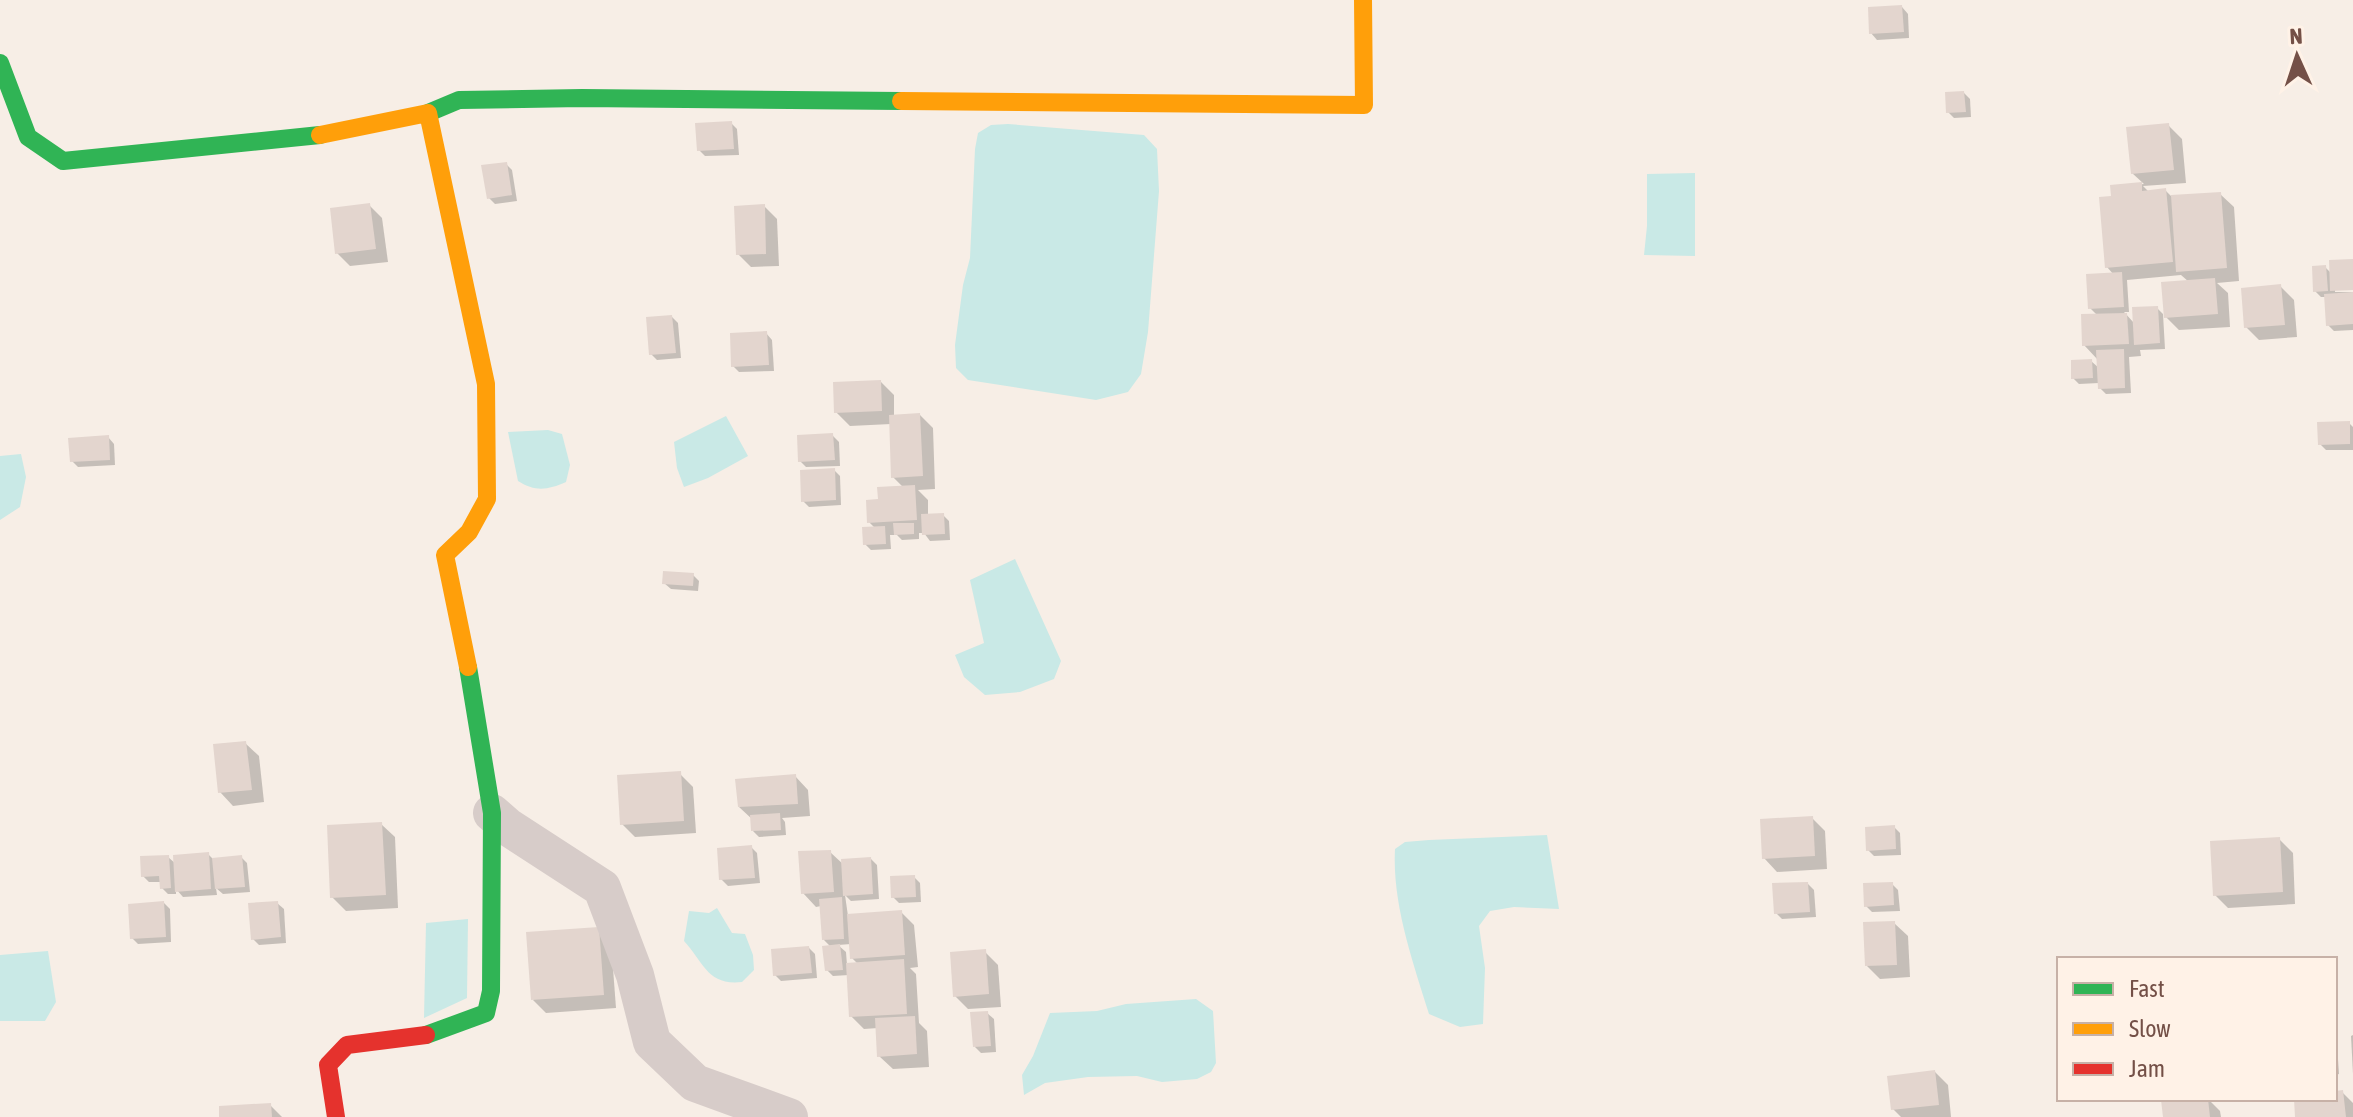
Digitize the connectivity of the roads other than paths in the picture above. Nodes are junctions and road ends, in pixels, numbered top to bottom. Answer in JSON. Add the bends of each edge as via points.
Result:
{"nodes":[{"id":1,"x":1363,"y":0,"type":"edge"},
{"id":2,"x":0,"y":63,"type":"edge"},
{"id":3,"x":428,"y":113,"type":"junction"},
{"id":4,"x":492,"y":813,"type":"junction"},
{"id":5,"x":336,"y":1117,"type":"edge"},
{"id":6,"x":789,"y":1117,"type":"edge"}],
"edges":[{"from":1,"to":3,"type":"street","via":[[1364,105],[582,98],[459,100]]},
{"from":2,"to":3,"type":"street","via":[[28,137],[63,161],[340,133]]},
{"from":3,"to":4,"type":"street","via":[[486,384],[487,499],[469,532],[445,555]]},
{"from":4,"to":5,"type":"street","via":[[491,991],[486,1013],[427,1035],[347,1045],[328,1065]]},
{"from":4,"to":6,"type":"street","via":[[602,888],[635,975],[652,1042],[695,1083]]}]}
